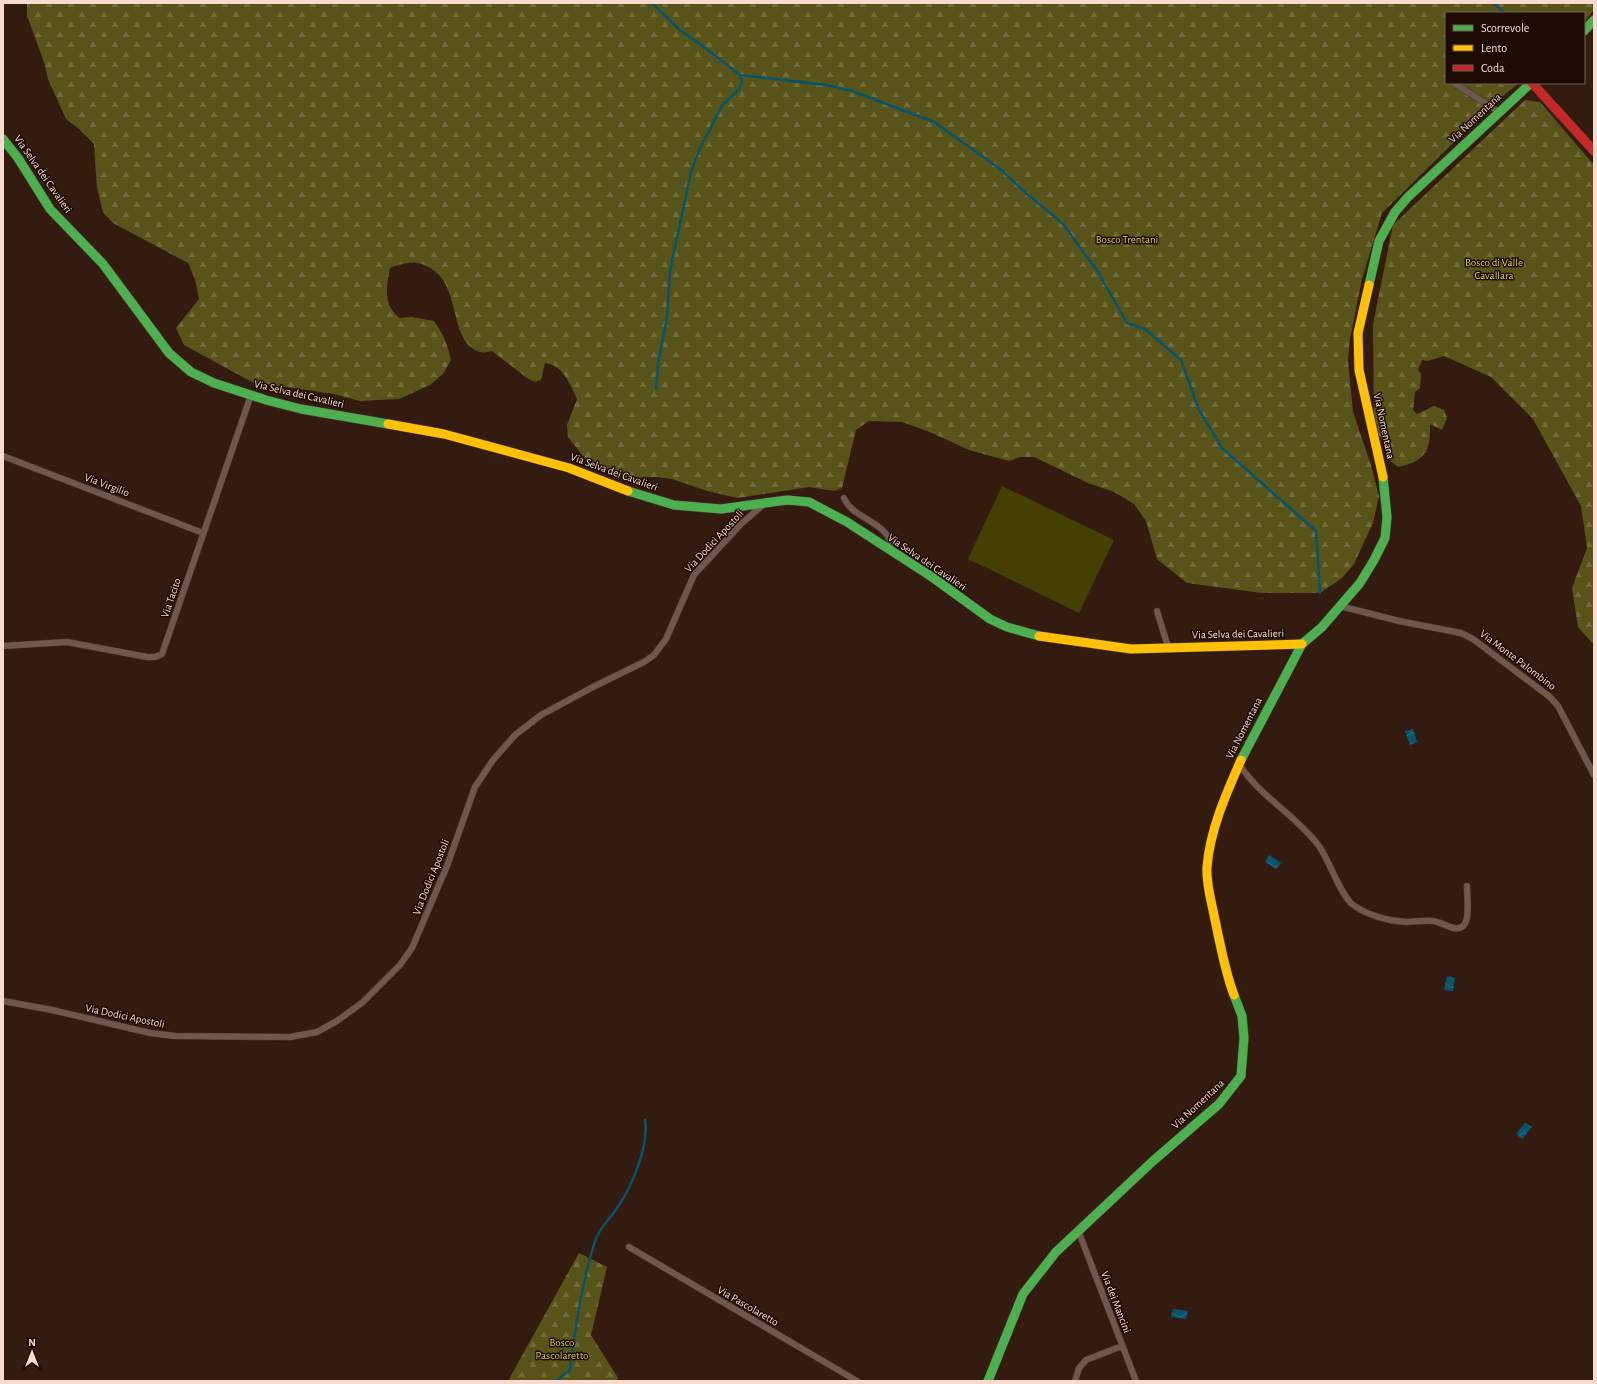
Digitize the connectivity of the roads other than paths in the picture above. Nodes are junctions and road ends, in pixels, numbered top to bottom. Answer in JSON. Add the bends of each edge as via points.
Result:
{"nodes":[{"id":1,"x":1594,"y":20,"type":"edge"},
{"id":2,"x":1585,"y":30,"type":"edge"},
{"id":3,"x":1456,"y":84,"type":"edge"},
{"id":4,"x":1530,"y":84,"type":"edge"},
{"id":5,"x":1532,"y":84,"type":"edge"},
{"id":6,"x":1499,"y":112,"type":"junction"},
{"id":7,"x":3,"y":139,"type":"edge"},
{"id":8,"x":1594,"y":151,"type":"edge"},
{"id":9,"x":251,"y":395,"type":"junction"},
{"id":10,"x":3,"y":456,"type":"edge"},
{"id":11,"x":844,"y":498,"type":"dead end"},
{"id":12,"x":766,"y":503,"type":"junction"},
{"id":13,"x":203,"y":533,"type":"junction"},
{"id":14,"x":886,"y":548,"type":"junction"},
{"id":15,"x":1340,"y":606,"type":"junction"},
{"id":16,"x":1156,"y":611,"type":"dead end"},
{"id":17,"x":1302,"y":644,"type":"junction"},
{"id":18,"x":3,"y":646,"type":"edge"},
{"id":19,"x":1168,"y":648,"type":"junction"},
{"id":20,"x":1239,"y":764,"type":"junction"},
{"id":21,"x":1594,"y":775,"type":"edge"},
{"id":22,"x":1467,"y":886,"type":"dead end"},
{"id":23,"x":3,"y":1001,"type":"edge"},
{"id":24,"x":1078,"y":1230,"type":"junction"},
{"id":25,"x":629,"y":1247,"type":"dead end"},
{"id":26,"x":1122,"y":1346,"type":"junction"},
{"id":27,"x":857,"y":1381,"type":"edge"},
{"id":28,"x":988,"y":1381,"type":"edge"},
{"id":29,"x":1075,"y":1381,"type":"edge"},
{"id":30,"x":1136,"y":1381,"type":"edge"}],
"edges":[{"from":1,"to":2,"type":"main road"},
{"from":3,"to":6,"type":"street"},
{"from":4,"to":6,"type":"main road","name":"Via Nomentana"},
{"from":5,"to":8,"type":"main road"},
{"from":6,"to":15,"type":"main road","name":"Via Nomentana","via":[[1408,197],[1395,212],[1379,241],[1358,333],[1357,351],[1384,484],[1387,527],[1382,546],[1374,560],[1360,583]]},
{"from":7,"to":9,"type":"main road","name":"Via Selva dei Cavalieri","via":[[50,208],[103,264],[173,358],[200,377]]},
{"from":9,"to":12,"type":"main road","name":"Via Selva dei Cavalieri","via":[[308,410],[444,434],[569,468],[632,493],[674,505],[697,509],[721,509]]},
{"from":9,"to":13,"type":"street","name":"Via Tacito"},
{"from":10,"to":13,"type":"street","name":"Via Virgilio"},
{"from":11,"to":14,"type":"street","via":[[846,505],[889,535],[891,543]]},
{"from":12,"to":14,"type":"main road","name":"Via Selva dei Cavalieri","via":[[792,500],[809,502],[835,514]]},
{"from":12,"to":23,"type":"street","name":"Via Dodici Apostoli","via":[[741,524],[694,575],[663,644],[654,655],[541,715],[515,735],[493,760],[475,787],[458,838],[412,948],[400,965],[368,997],[337,1021],[317,1032],[290,1037],[175,1036],[150,1033]]},
{"from":13,"to":18,"type":"street","name":"Via Tacito","via":[[164,650],[160,655],[147,657],[67,642]]},
{"from":14,"to":19,"type":"main road","name":"Via Selva dei Cavalieri","via":[[986,616],[1007,627],[1041,636],[1117,647]]},
{"from":15,"to":17,"type":"main road","name":"Via Nomentana","via":[[1322,627]]},
{"from":15,"to":21,"type":"street","name":"Via Monte Palombino","via":[[1399,621],[1454,631],[1473,639],[1550,696],[1558,706]]},
{"from":16,"to":19,"type":"street"},
{"from":17,"to":19,"type":"main road","name":"Via Selva dei Cavalieri"},
{"from":17,"to":20,"type":"main road","name":"Via Nomentana"},
{"from":20,"to":22,"type":"street","via":[[1253,784],[1316,842],[1328,860],[1345,897],[1360,909],[1392,920],[1433,921],[1451,928],[1460,928],[1466,922]]},
{"from":20,"to":24,"type":"main road","name":"Via Nomentana","via":[[1215,826],[1207,868],[1223,961],[1234,999],[1242,1016],[1244,1038],[1241,1076],[1219,1104]]},
{"from":24,"to":26,"type":"street","name":"Via dei Mancini"},
{"from":24,"to":28,"type":"main road","name":"Via Nomentana","via":[[1056,1252],[1023,1294]]},
{"from":25,"to":27,"type":"street","name":"Via Pascolaretto"},
{"from":26,"to":29,"type":"street","via":[[1086,1360],[1079,1368]]},
{"from":26,"to":30,"type":"street","name":"Via dei Mancini"}]}
